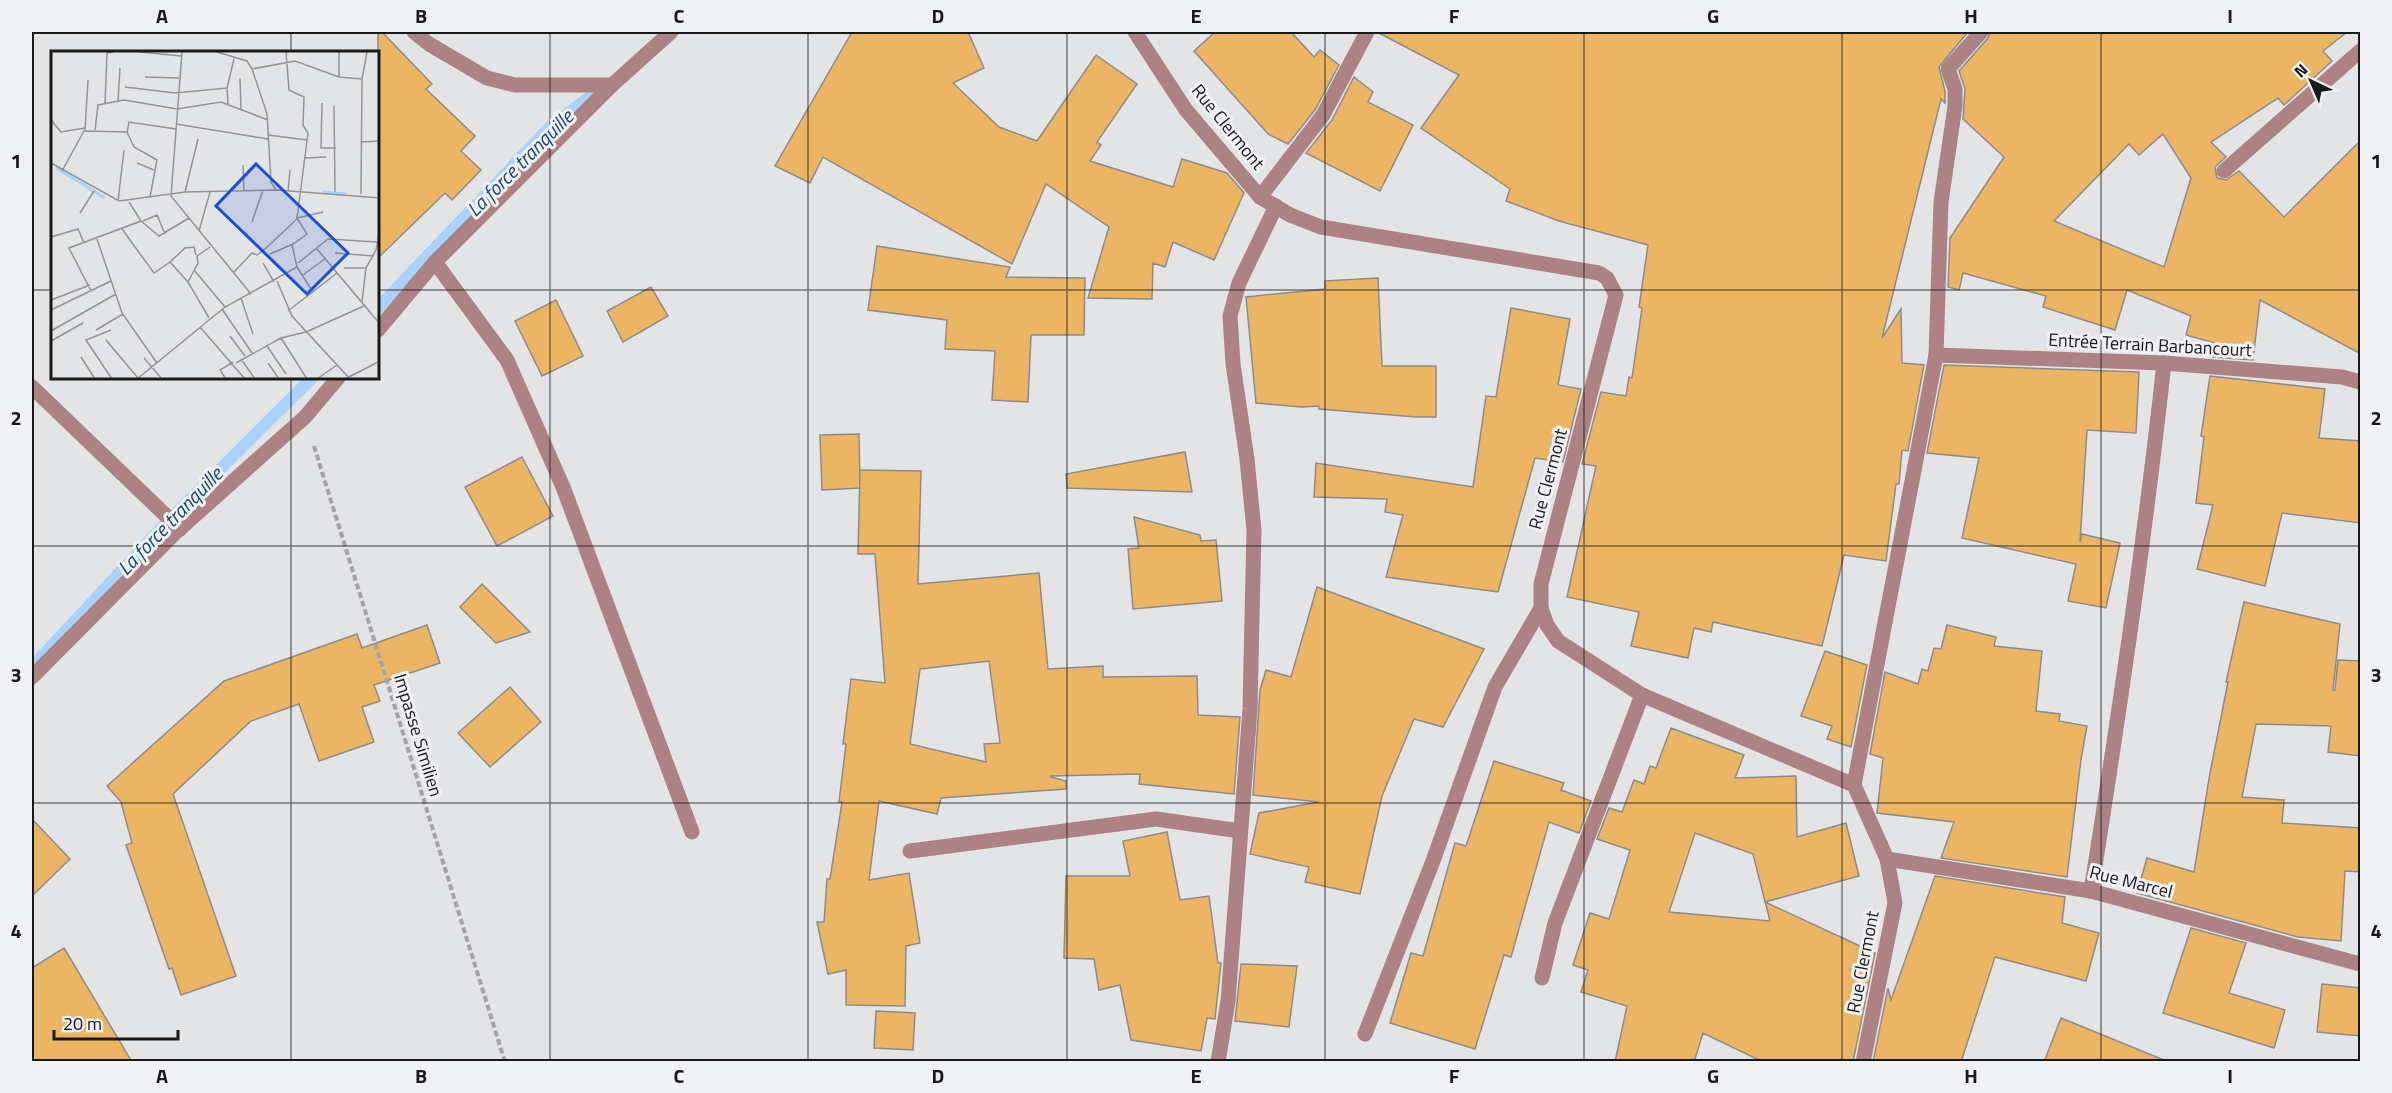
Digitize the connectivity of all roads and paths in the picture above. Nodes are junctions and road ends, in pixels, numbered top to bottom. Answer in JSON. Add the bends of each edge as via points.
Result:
{"nodes":[{"id":1,"x":414,"y":32,"type":"edge"},
{"id":2,"x":671,"y":32,"type":"edge"},
{"id":3,"x":1135,"y":32,"type":"edge"},
{"id":4,"x":1367,"y":32,"type":"edge"},
{"id":5,"x":1981,"y":32,"type":"edge"},
{"id":6,"x":2361,"y":51,"type":"edge"},
{"id":7,"x":612,"y":85,"type":"junction"},
{"id":8,"x":2224,"y":171,"type":"dead end"},
{"id":9,"x":1260,"y":197,"type":"junction"},
{"id":10,"x":1276,"y":206,"type":"junction"},
{"id":11,"x":435,"y":262,"type":"junction"},
{"id":12,"x":380,"y":328,"type":"edge"},
{"id":13,"x":1936,"y":355,"type":"junction"},
{"id":14,"x":2164,"y":363,"type":"junction"},
{"id":15,"x":336,"y":380,"type":"edge"},
{"id":16,"x":2361,"y":382,"type":"edge"},
{"id":17,"x":32,"y":387,"type":"edge"},
{"id":18,"x":305,"y":417,"type":"junction"},
{"id":19,"x":180,"y":529,"type":"junction"},
{"id":20,"x":1541,"y":608,"type":"junction"},
{"id":21,"x":32,"y":677,"type":"edge"},
{"id":22,"x":1642,"y":695,"type":"junction"},
{"id":23,"x":1854,"y":785,"type":"junction"},
{"id":24,"x":1240,"y":831,"type":"junction"},
{"id":25,"x":692,"y":832,"type":"dead end"},
{"id":26,"x":910,"y":851,"type":"dead end"},
{"id":27,"x":1887,"y":859,"type":"junction"},
{"id":28,"x":2091,"y":891,"type":"junction"},
{"id":29,"x":2361,"y":964,"type":"edge"},
{"id":30,"x":1542,"y":978,"type":"dead end"},
{"id":31,"x":1365,"y":1034,"type":"dead end"},
{"id":32,"x":505,"y":1062,"type":"edge"},
{"id":33,"x":1218,"y":1062,"type":"edge"},
{"id":34,"x":1863,"y":1062,"type":"edge"}],
"edges":[{"from":1,"to":7,"type":"street","via":[[487,78],[515,85]]},
{"from":2,"to":7,"type":"street"},
{"from":3,"to":9,"type":"street","name":"Rue Clermont","via":[[1186,110]]},
{"from":4,"to":9,"type":"street","via":[[1323,115]]},
{"from":5,"to":13,"type":"street","via":[[1948,69],[1955,89],[1941,202]]},
{"from":6,"to":8,"type":"street"},
{"from":7,"to":11,"type":"street"},
{"from":9,"to":10,"type":"street","name":"Rue Clermont"},
{"from":10,"to":20,"type":"street","name":"Rue Clermont","via":[[1321,227],[1599,273],[1607,278],[1616,295],[1541,584]]},
{"from":10,"to":24,"type":"street","via":[[1239,283],[1230,316],[1254,531],[1250,709]]},
{"from":11,"to":12,"type":"street"},
{"from":11,"to":25,"type":"street","via":[[512,371],[563,487]]},
{"from":13,"to":14,"type":"street","name":"Entrée Terrain Barbancourt"},
{"from":13,"to":23,"type":"street"},
{"from":14,"to":16,"type":"street","name":"Entrée Terrain Barbancourt","via":[[2342,377]]},
{"from":14,"to":28,"type":"street","via":[[2120,711]]},
{"from":15,"to":18,"type":"street"},
{"from":17,"to":19,"type":"street"},
{"from":18,"to":19,"type":"street"},
{"from":18,"to":32,"type":"path","name":"Impasse Similien"},
{"from":19,"to":21,"type":"street"},
{"from":20,"to":22,"type":"street","name":"Rue Clermont","via":[[1558,641]]},
{"from":20,"to":31,"type":"street","via":[[1495,687]]},
{"from":22,"to":23,"type":"street","name":"Rue Clermont"},
{"from":22,"to":30,"type":"street","via":[[1555,923]]},
{"from":23,"to":27,"type":"street","name":"Rue Clermont"},
{"from":24,"to":26,"type":"street","via":[[1156,819]]},
{"from":24,"to":33,"type":"street","via":[[1228,1001]]},
{"from":27,"to":28,"type":"street","name":"Rue Marcel"},
{"from":27,"to":34,"type":"street","name":"Rue Clermont","via":[[1895,903]]},
{"from":28,"to":29,"type":"street","name":"Rue Marcel"}]}
